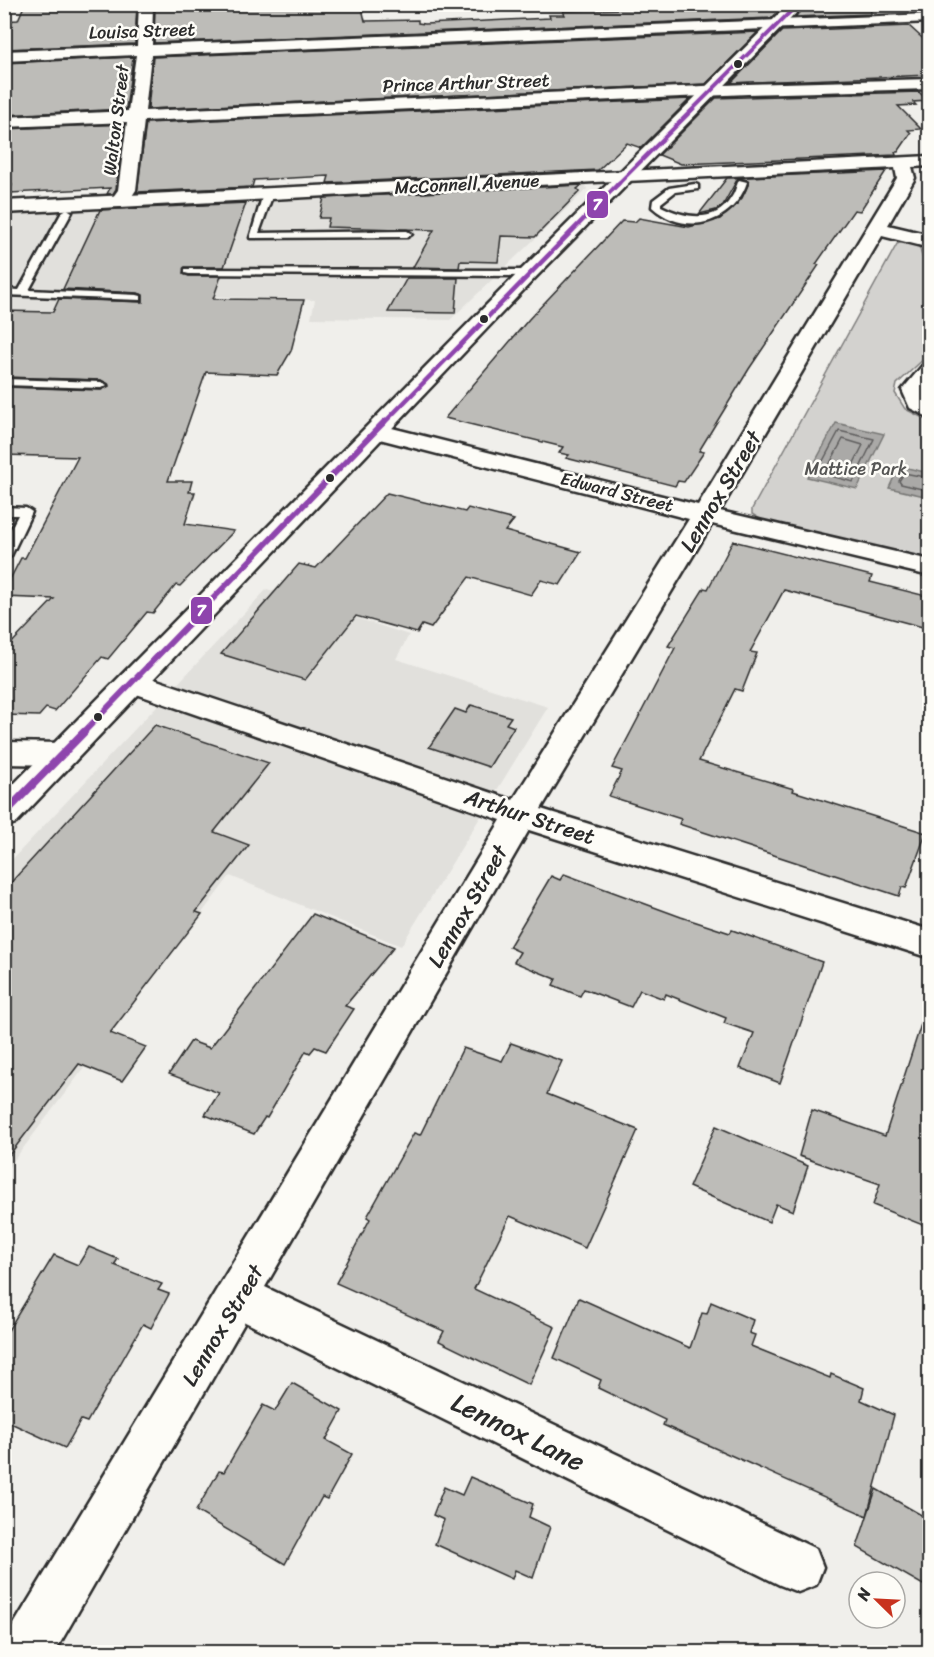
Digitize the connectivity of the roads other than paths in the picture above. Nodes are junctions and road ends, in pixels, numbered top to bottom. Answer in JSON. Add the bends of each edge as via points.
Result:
{"nodes":[{"id":1,"x":146,"y":4,"type":"edge"},
{"id":2,"x":798,"y":4,"type":"edge"},
{"id":3,"x":930,"y":18,"type":"edge"},
{"id":4,"x":778,"y":25,"type":"junction"},
{"id":5,"x":144,"y":50,"type":"junction"},
{"id":6,"x":4,"y":56,"type":"edge"},
{"id":7,"x":930,"y":84,"type":"edge"},
{"id":8,"x":710,"y":91,"type":"junction"},
{"id":9,"x":136,"y":117,"type":"junction"},
{"id":10,"x":4,"y":122,"type":"edge"},
{"id":11,"x":930,"y":161,"type":"edge"},
{"id":12,"x":900,"y":162,"type":"junction"},
{"id":13,"x":626,"y":176,"type":"junction"},
{"id":14,"x":742,"y":182,"type":"dead end"},
{"id":15,"x":694,"y":187,"type":"dead end"},
{"id":16,"x":267,"y":194,"type":"junction"},
{"id":17,"x":119,"y":201,"type":"junction"},
{"id":18,"x":4,"y":207,"type":"edge"},
{"id":19,"x":68,"y":212,"type":"dead end"},
{"id":20,"x":877,"y":229,"type":"junction"},
{"id":21,"x":407,"y":234,"type":"dead end"},
{"id":22,"x":930,"y":242,"type":"edge"},
{"id":23,"x":189,"y":271,"type":"dead end"},
{"id":24,"x":529,"y":273,"type":"junction"},
{"id":25,"x":4,"y":292,"type":"edge"},
{"id":26,"x":22,"y":293,"type":"junction"},
{"id":27,"x":137,"y":298,"type":"dead end"},
{"id":28,"x":930,"y":371,"type":"edge"},
{"id":29,"x":4,"y":382,"type":"edge"},
{"id":30,"x":100,"y":385,"type":"dead end"},
{"id":31,"x":930,"y":411,"type":"edge"},
{"id":32,"x":376,"y":431,"type":"junction"},
{"id":33,"x":4,"y":511,"type":"edge"},
{"id":34,"x":706,"y":515,"type":"junction"},
{"id":35,"x":4,"y":556,"type":"edge"},
{"id":36,"x":930,"y":568,"type":"edge"},
{"id":37,"x":132,"y":682,"type":"junction"},
{"id":38,"x":4,"y":753,"type":"edge"},
{"id":39,"x":63,"y":754,"type":"junction"},
{"id":40,"x":4,"y":815,"type":"edge"},
{"id":41,"x":521,"y":815,"type":"junction"},
{"id":42,"x":930,"y":944,"type":"edge"},
{"id":43,"x":239,"y":1297,"type":"junction"},
{"id":44,"x":798,"y":1567,"type":"dead end"},
{"id":45,"x":26,"y":1653,"type":"edge"}],
"edges":[{"from":1,"to":5,"type":"street","name":"Walton Street"},
{"from":2,"to":4,"type":"street"},
{"from":3,"to":4,"type":"street","name":"Louisa Street"},
{"from":4,"to":5,"type":"street","name":"Louisa Street"},
{"from":4,"to":8,"type":"street"},
{"from":5,"to":6,"type":"street","name":"Louisa Street"},
{"from":5,"to":9,"type":"street","name":"Walton Street"},
{"from":7,"to":8,"type":"street","name":"Prince Arthur Street"},
{"from":8,"to":9,"type":"street","name":"Prince Arthur Street"},
{"from":8,"to":13,"type":"street"},
{"from":9,"to":10,"type":"street","name":"Prince Arthur Street"},
{"from":9,"to":17,"type":"street","name":"Walton Street","via":[[127,190]]},
{"from":11,"to":12,"type":"street","name":"McConnell Avenue"},
{"from":12,"to":13,"type":"street","name":"McConnell Avenue"},
{"from":12,"to":20,"type":"street","name":"Lennox Street","via":[[906,178]]},
{"from":13,"to":16,"type":"street","name":"McConnell Avenue"},
{"from":13,"to":24,"type":"street"},
{"from":14,"to":15,"type":"lane","via":[[741,191],[719,218],[681,216],[657,207],[656,202],[665,193]]},
{"from":16,"to":17,"type":"street","name":"McConnell Avenue"},
{"from":16,"to":21,"type":"lane","via":[[253,236]]},
{"from":17,"to":18,"type":"street","name":"McConnell Avenue"},
{"from":19,"to":26,"type":"lane"},
{"from":20,"to":22,"type":"street"},
{"from":20,"to":34,"type":"street","name":"Lennox Street"},
{"from":23,"to":24,"type":"lane"},
{"from":24,"to":32,"type":"street"},
{"from":25,"to":26,"type":"lane"},
{"from":26,"to":27,"type":"lane"},
{"from":28,"to":31,"type":"street","via":[[913,390],[918,403]]},
{"from":29,"to":30,"type":"lane"},
{"from":32,"to":34,"type":"street","name":"Edward Street"},
{"from":32,"to":37,"type":"street"},
{"from":33,"to":35,"type":"lane","via":[[26,512]]},
{"from":34,"to":36,"type":"street","name":"Edward Street"},
{"from":34,"to":41,"type":"street","name":"Lennox Street"},
{"from":37,"to":39,"type":"street"},
{"from":37,"to":41,"type":"street","name":"Arthur Street"},
{"from":38,"to":39,"type":"street"},
{"from":39,"to":40,"type":"street"},
{"from":41,"to":42,"type":"street","name":"Arthur Street"},
{"from":41,"to":43,"type":"street","name":"Lennox Street"},
{"from":43,"to":44,"type":"street","name":"Lennox Lane"},
{"from":43,"to":45,"type":"street","name":"Lennox Street"}]}
